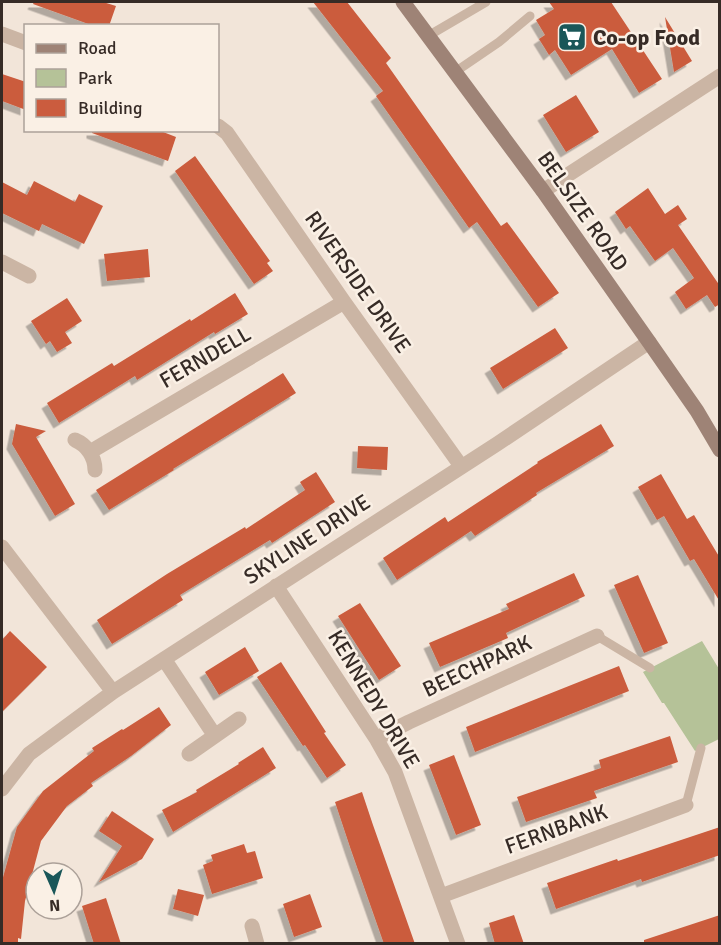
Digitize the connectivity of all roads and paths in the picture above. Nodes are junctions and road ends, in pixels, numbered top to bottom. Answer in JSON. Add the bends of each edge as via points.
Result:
{"nodes":[{"id":1,"x":403,"y":2,"type":"edge"},
{"id":2,"x":486,"y":2,"type":"edge"},
{"id":3,"x":530,"y":16,"type":"dead end"},
{"id":4,"x":2,"y":34,"type":"edge"},
{"id":5,"x":428,"y":36,"type":"junction"},
{"id":6,"x":24,"y":42,"type":"edge"},
{"id":7,"x":456,"y":72,"type":"junction"},
{"id":8,"x":720,"y":76,"type":"edge"},
{"id":9,"x":219,"y":127,"type":"edge"},
{"id":10,"x":543,"y":192,"type":"junction"},
{"id":11,"x":2,"y":262,"type":"edge"},
{"id":12,"x":29,"y":276,"type":"dead end"},
{"id":13,"x":344,"y":302,"type":"junction"},
{"id":14,"x":649,"y":342,"type":"junction"},
{"id":15,"x":75,"y":440,"type":"dead end"},
{"id":16,"x":720,"y":450,"type":"edge"},
{"id":17,"x":90,"y":452,"type":"junction"},
{"id":18,"x":461,"y":466,"type":"junction"},
{"id":19,"x":95,"y":470,"type":"dead end"},
{"id":20,"x":2,"y":547,"type":"edge"},
{"id":21,"x":276,"y":586,"type":"junction"},
{"id":22,"x":597,"y":636,"type":"joint"},
{"id":23,"x":164,"y":659,"type":"junction"},
{"id":24,"x":650,"y":668,"type":"dead end"},
{"id":25,"x":113,"y":692,"type":"junction"},
{"id":26,"x":239,"y":719,"type":"dead end"},
{"id":27,"x":215,"y":736,"type":"junction"},
{"id":28,"x":377,"y":740,"type":"junction"},
{"id":29,"x":701,"y":748,"type":"dead end"},
{"id":30,"x":189,"y":754,"type":"dead end"},
{"id":31,"x":2,"y":789,"type":"edge"},
{"id":32,"x":686,"y":805,"type":"joint"},
{"id":33,"x":441,"y":896,"type":"junction"},
{"id":34,"x":252,"y":926,"type":"dead end"},
{"id":35,"x":257,"y":944,"type":"edge"},
{"id":36,"x":458,"y":944,"type":"edge"}],
"edges":[{"from":1,"to":5,"type":"street","name":"BELSIZE ROAD"},
{"from":2,"to":5,"type":"lane"},
{"from":3,"to":7,"type":"lane"},
{"from":4,"to":6,"type":"street"},
{"from":5,"to":7,"type":"street","name":"BELSIZE ROAD"},
{"from":7,"to":10,"type":"street","name":"BELSIZE ROAD"},
{"from":8,"to":10,"type":"street"},
{"from":9,"to":13,"type":"street","name":"RIVERSIDE DRIVE"},
{"from":10,"to":14,"type":"street","name":"BELSIZE ROAD"},
{"from":11,"to":12,"type":"street"},
{"from":13,"to":17,"type":"street","name":"FERNDELL"},
{"from":13,"to":18,"type":"street","name":"RIVERSIDE DRIVE"},
{"from":14,"to":16,"type":"street","name":"BELSIZE ROAD"},
{"from":14,"to":18,"type":"street","name":"SKYLINE DRIVE"},
{"from":15,"to":17,"type":"street"},
{"from":17,"to":19,"type":"street"},
{"from":18,"to":21,"type":"street","name":"SKYLINE DRIVE"},
{"from":20,"to":25,"type":"street"},
{"from":21,"to":23,"type":"street","name":"SKYLINE DRIVE"},
{"from":21,"to":28,"type":"street","name":"KENNEDY DRIVE"},
{"from":22,"to":24,"type":"lane"},
{"from":22,"to":28,"type":"street","name":"BEECHPARK"},
{"from":23,"to":25,"type":"street","name":"SKYLINE DRIVE"},
{"from":23,"to":27,"type":"street"},
{"from":25,"to":31,"type":"street","name":"SKYLINE DRIVE","via":[[29,754]]},
{"from":26,"to":27,"type":"street"},
{"from":27,"to":30,"type":"street"},
{"from":28,"to":33,"type":"street","name":"KENNEDY DRIVE","via":[[395,771]]},
{"from":29,"to":32,"type":"lane"},
{"from":32,"to":33,"type":"street","name":"FERNBANK"},
{"from":33,"to":36,"type":"street","name":"KENNEDY DRIVE"},
{"from":34,"to":35,"type":"street"}]}
